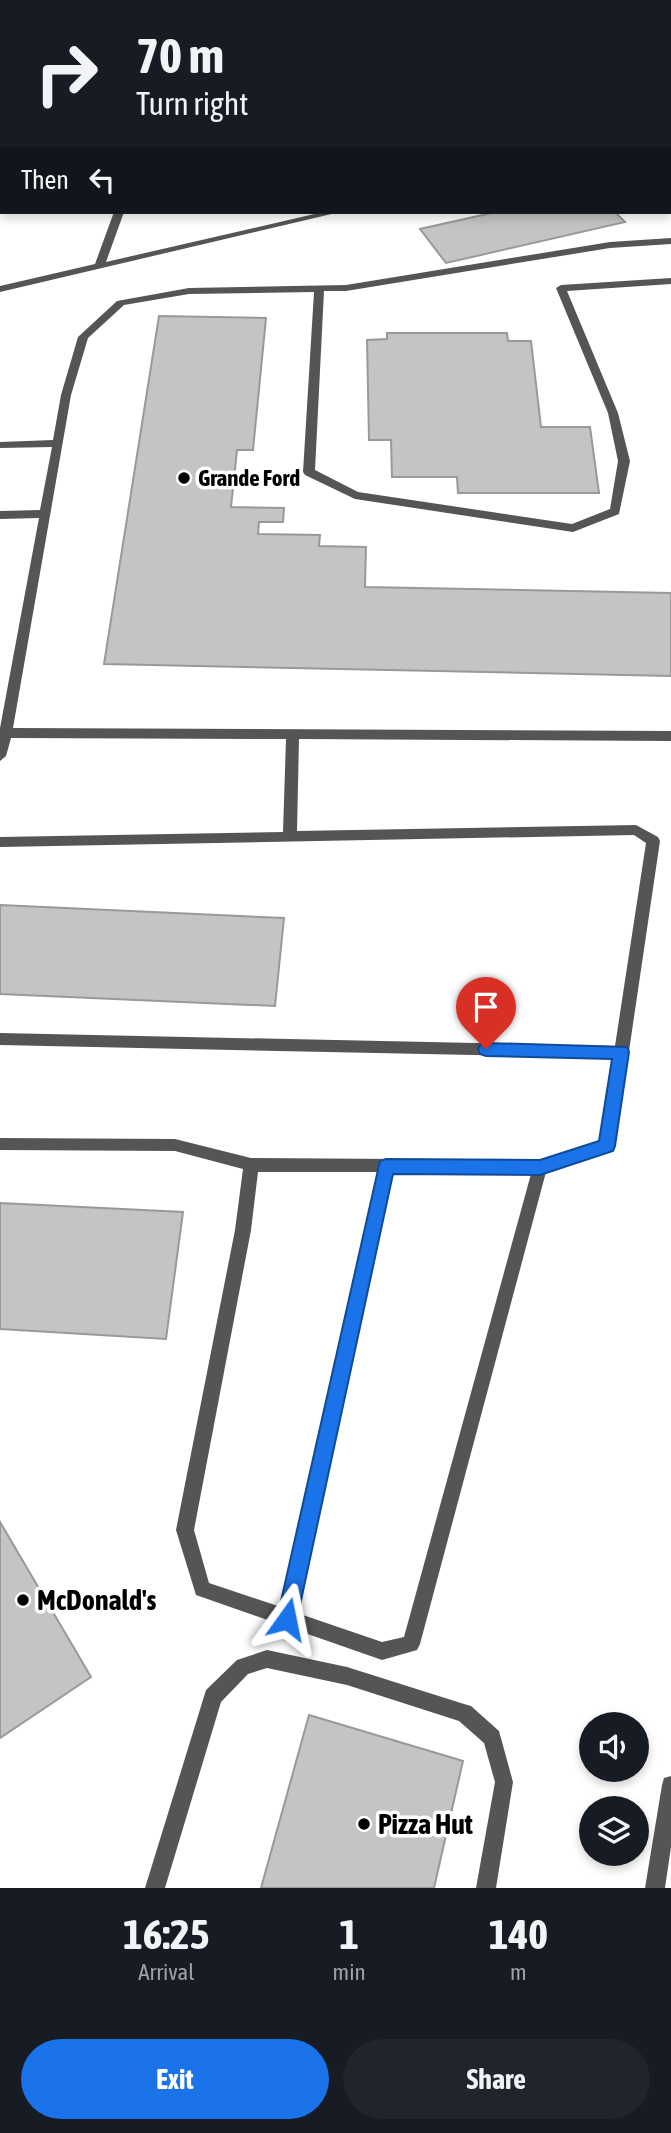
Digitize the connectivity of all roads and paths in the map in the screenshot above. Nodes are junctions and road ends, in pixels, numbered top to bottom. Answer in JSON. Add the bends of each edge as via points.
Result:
{"nodes":[{"id":1,"x":118,"y":214,"type":"edge"},
{"id":2,"x":326,"y":214,"type":"edge"},
{"id":3,"x":671,"y":242,"type":"edge"},
{"id":4,"x":99,"y":267,"type":"junction"},
{"id":5,"x":671,"y":281,"type":"edge"},
{"id":6,"x":0,"y":289,"type":"edge"},
{"id":7,"x":319,"y":289,"type":"junction"},
{"id":8,"x":57,"y":443,"type":"junction"},
{"id":9,"x":0,"y":445,"type":"edge"},
{"id":10,"x":45,"y":514,"type":"junction"},
{"id":11,"x":0,"y":515,"type":"edge"},
{"id":12,"x":0,"y":689,"type":"edge"},
{"id":13,"x":15,"y":689,"type":"junction"},
{"id":14,"x":6,"y":733,"type":"junction"},
{"id":15,"x":293,"y":734,"type":"junction"},
{"id":16,"x":671,"y":736,"type":"edge"},
{"id":17,"x":0,"y":756,"type":"edge"},
{"id":18,"x":290,"y":836,"type":"junction"},
{"id":19,"x":0,"y":842,"type":"edge"},
{"id":20,"x":0,"y":1040,"type":"edge"},
{"id":21,"x":621,"y":1052,"type":"junction"},
{"id":22,"x":0,"y":1144,"type":"edge"},
{"id":23,"x":251,"y":1165,"type":"junction"},
{"id":24,"x":386,"y":1166,"type":"junction"},
{"id":25,"x":540,"y":1167,"type":"junction"},
{"id":26,"x":287,"y":1619,"type":"junction"},
{"id":27,"x":671,"y":1785,"type":"edge"},
{"id":28,"x":155,"y":1888,"type":"edge"},
{"id":29,"x":486,"y":1888,"type":"edge"},
{"id":30,"x":655,"y":1888,"type":"edge"}],
"edges":[{"from":1,"to":4,"type":"street"},
{"from":2,"to":4,"type":"street"},
{"from":3,"to":7,"type":"street","via":[[610,245]]},
{"from":4,"to":6,"type":"street"},
{"from":5,"to":7,"type":"street","via":[[561,288],[613,413],[624,461],[615,511],[573,528],[355,495],[309,472]]},
{"from":7,"to":8,"type":"street","via":[[189,291],[121,303],[83,337]]},
{"from":8,"to":9,"type":"street"},
{"from":8,"to":10,"type":"street"},
{"from":10,"to":11,"type":"street"},
{"from":10,"to":13,"type":"street"},
{"from":12,"to":13,"type":"street"},
{"from":13,"to":14,"type":"street"},
{"from":14,"to":15,"type":"street"},
{"from":14,"to":17,"type":"street"},
{"from":15,"to":16,"type":"street"},
{"from":15,"to":18,"type":"street"},
{"from":18,"to":19,"type":"street"},
{"from":18,"to":21,"type":"street","via":[[636,830],[653,841]]},
{"from":20,"to":21,"type":"street"},
{"from":21,"to":25,"type":"street","via":[[607,1146]]},
{"from":22,"to":23,"type":"street","via":[[175,1145]]},
{"from":23,"to":24,"type":"street"},
{"from":23,"to":26,"type":"street","via":[[243,1230],[185,1530],[202,1589]]},
{"from":24,"to":25,"type":"street"},
{"from":24,"to":26,"type":"street"},
{"from":25,"to":26,"type":"street","via":[[411,1644],[382,1651]]},
{"from":27,"to":30,"type":"street"},
{"from":28,"to":29,"type":"street","via":[[213,1697],[243,1666],[267,1659],[347,1676],[464,1713],[492,1738],[504,1783]]}]}
